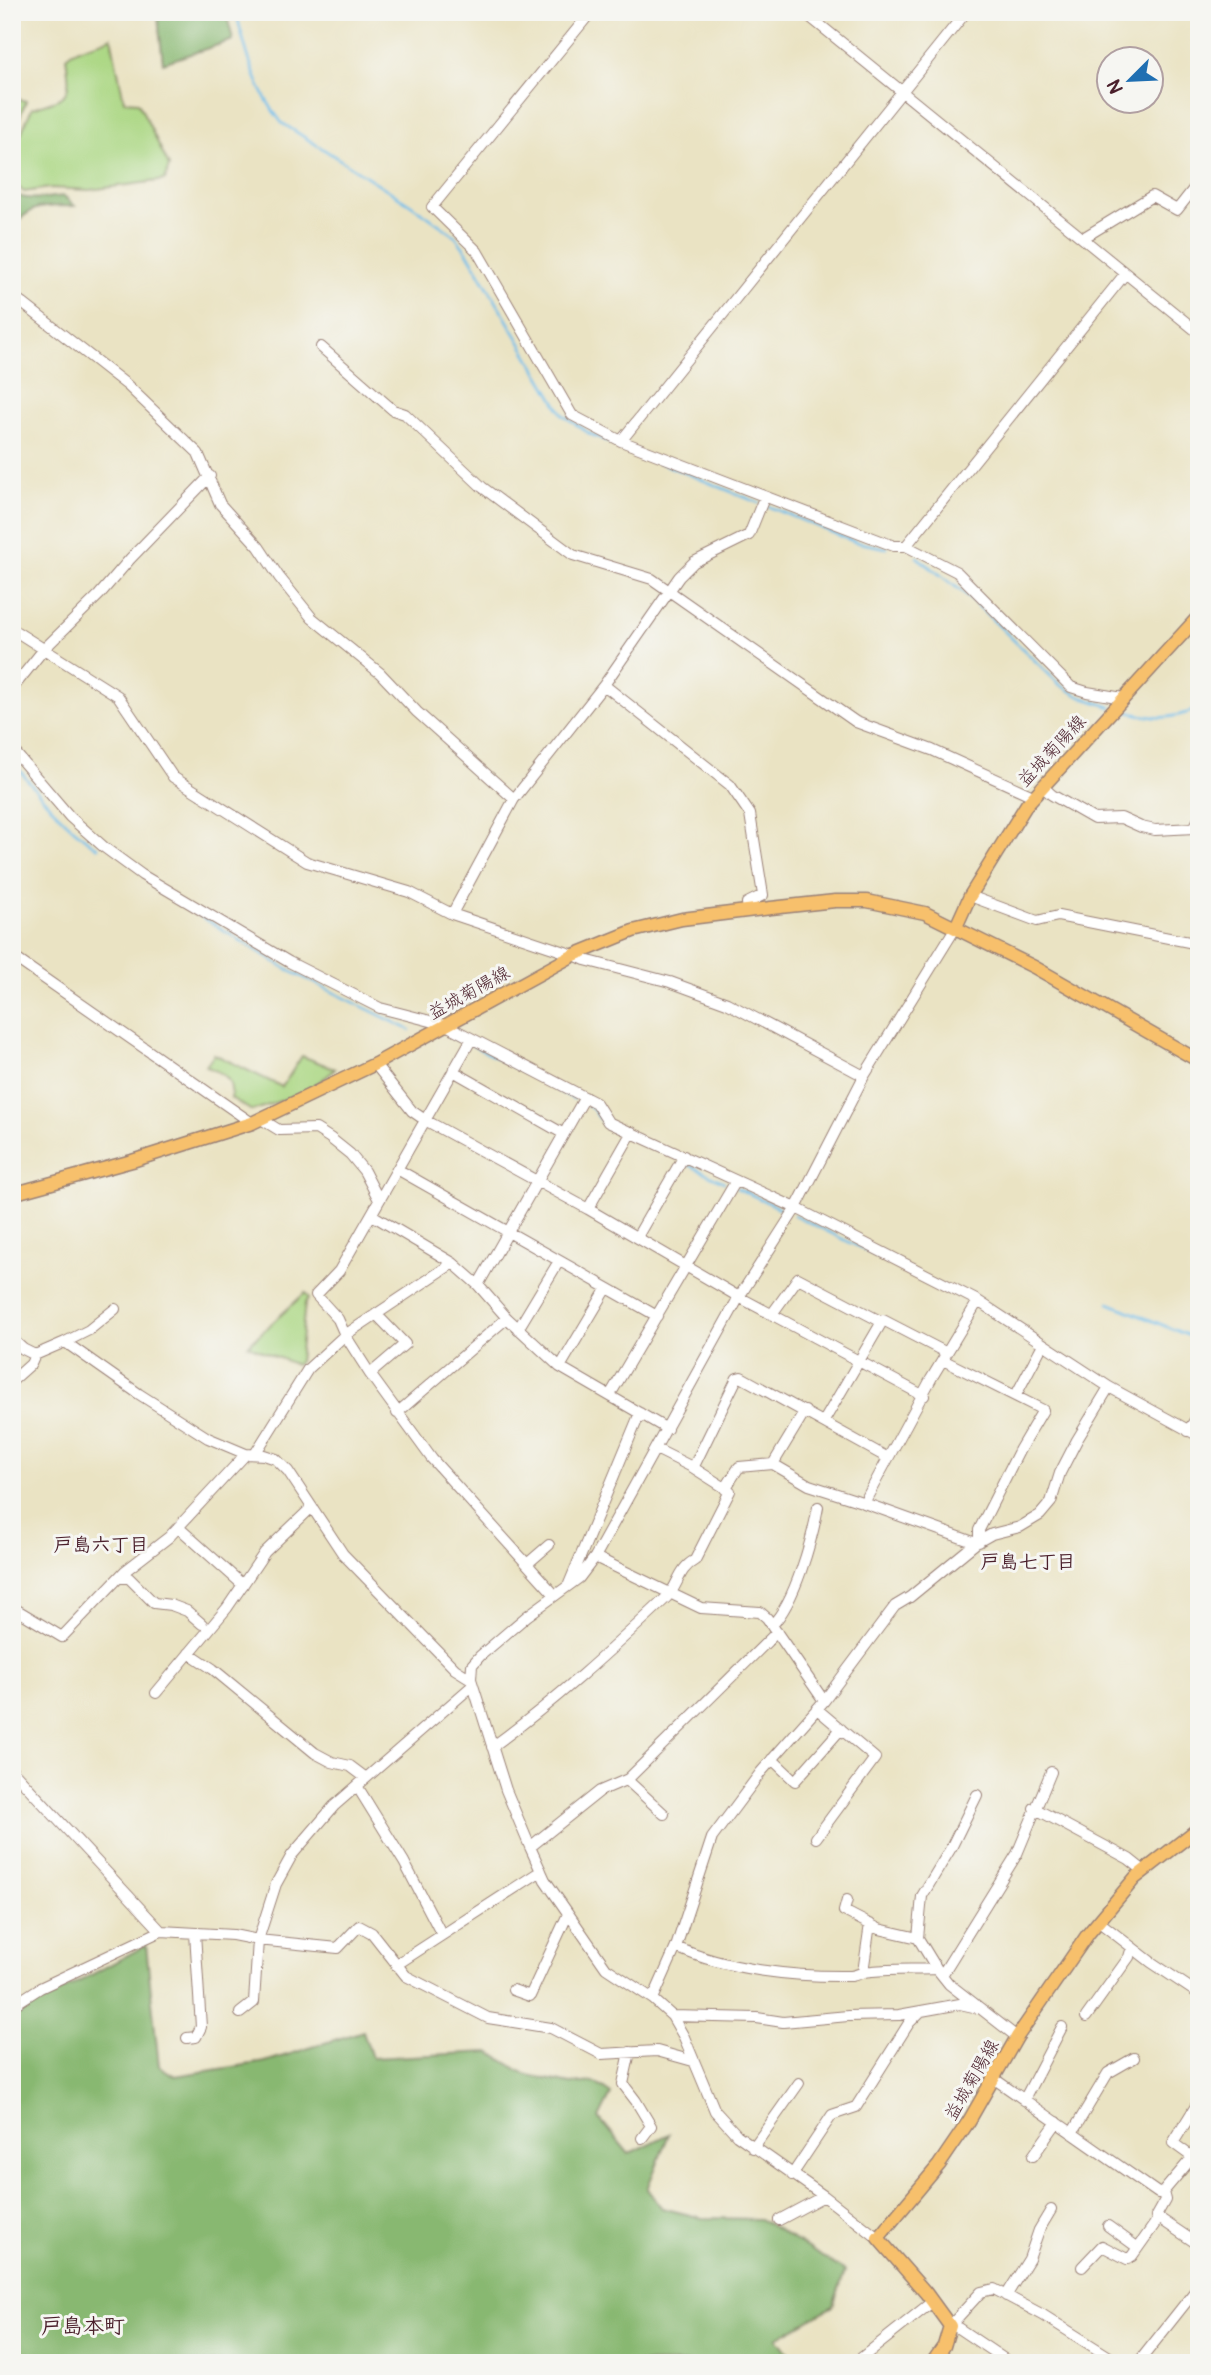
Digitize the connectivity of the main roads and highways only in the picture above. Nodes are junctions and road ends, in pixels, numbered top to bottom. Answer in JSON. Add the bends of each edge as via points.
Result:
{"nodes":[{"id":1,"x":1199,"y":616,"type":"edge"},
{"id":2,"x":956,"y":927,"type":"junction"},
{"id":3,"x":1199,"y":1061,"type":"edge"},
{"id":4,"x":15,"y":1193,"type":"edge"},
{"id":5,"x":1199,"y":1828,"type":"edge"},
{"id":6,"x":932,"y":2363,"type":"edge"}],
"edges":[{"from":1,"to":2,"type":"main road","name":"益城菊陽線","via":[[1033,796]]},
{"from":2,"to":3,"type":"main road","name":"益城菊陽線"},
{"from":2,"to":4,"type":"main road","name":"益城菊陽線","via":[[925,913],[867,901],[835,901],[633,931],[575,955],[375,1064],[256,1121]]},
{"from":5,"to":6,"type":"main road","name":"益城菊陽線","via":[[1144,1871],[1098,1921],[1017,2037],[970,2121],[878,2238],[950,2326]]}]}
